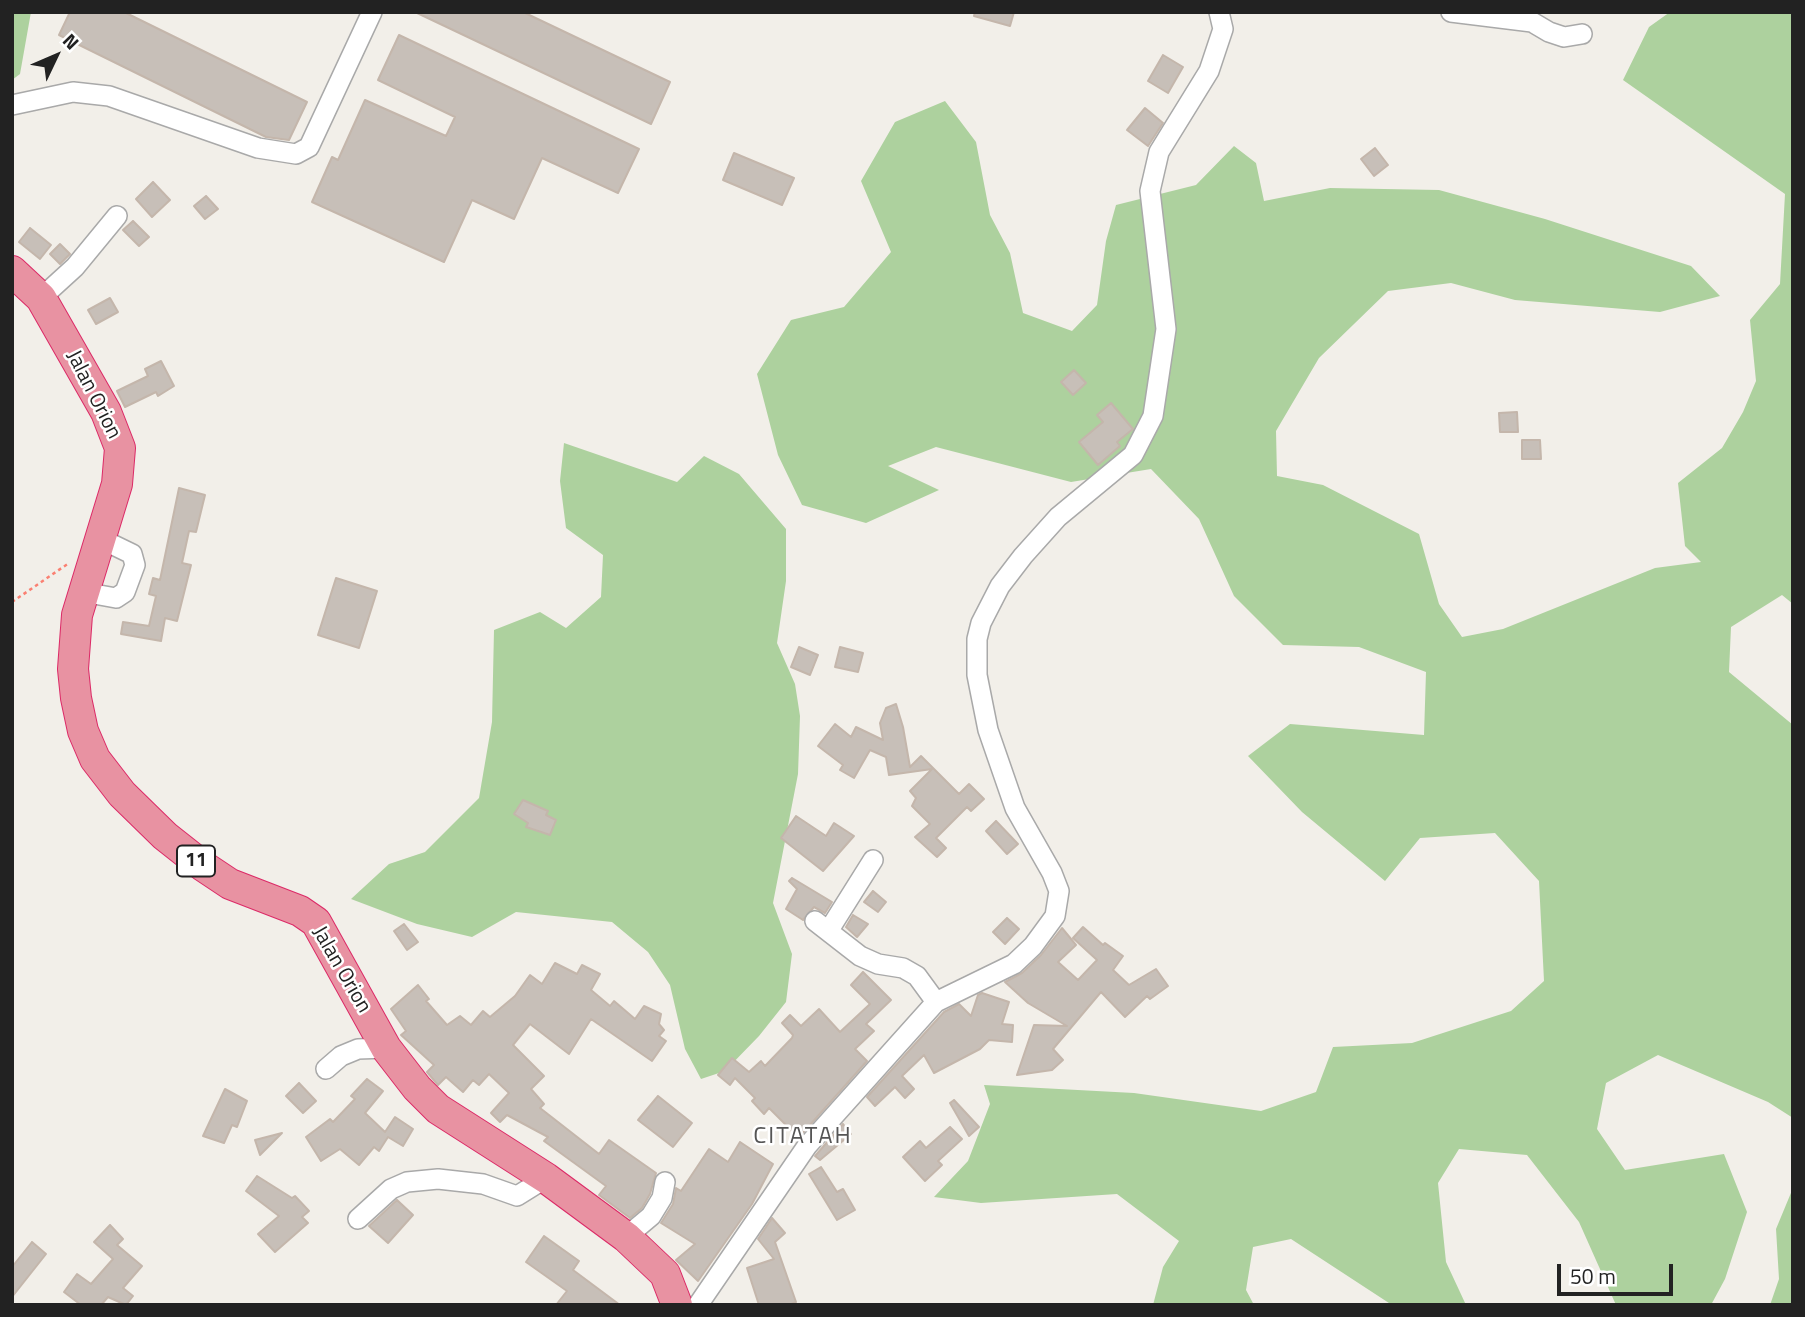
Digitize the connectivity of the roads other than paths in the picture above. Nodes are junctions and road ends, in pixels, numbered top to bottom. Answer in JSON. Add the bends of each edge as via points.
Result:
{"nodes":[{"id":1,"x":372,"y":12,"type":"edge"},
{"id":2,"x":1219,"y":12,"type":"edge"},
{"id":3,"x":1451,"y":12,"type":"edge"},
{"id":4,"x":1582,"y":34,"type":"dead end"},
{"id":5,"x":12,"y":105,"type":"edge"},
{"id":6,"x":117,"y":216,"type":"dead end"},
{"id":7,"x":12,"y":271,"type":"edge"},
{"id":8,"x":41,"y":298,"type":"junction"},
{"id":9,"x":98,"y":540,"type":"junction"},
{"id":10,"x":83,"y":592,"type":"junction"},
{"id":11,"x":873,"y":860,"type":"dead end"},
{"id":12,"x":936,"y":1002,"type":"junction"},
{"id":13,"x":386,"y":1048,"type":"junction"},
{"id":14,"x":326,"y":1069,"type":"dead end"},
{"id":15,"x":546,"y":1178,"type":"junction"},
{"id":16,"x":665,"y":1182,"type":"dead end"},
{"id":17,"x":358,"y":1219,"type":"dead end"},
{"id":18,"x":626,"y":1237,"type":"junction"},
{"id":19,"x":677,"y":1305,"type":"edge"},
{"id":20,"x":698,"y":1305,"type":"edge"}],
"edges":[{"from":1,"to":5,"type":"street","via":[[309,147],[296,154],[258,148],[109,96],[73,92]]},
{"from":2,"to":12,"type":"street","via":[[1223,29],[1209,71],[1159,152],[1150,191],[1166,329],[1153,416],[1133,455],[1058,517],[1023,556],[1000,586],[977,639],[977,675],[988,730],[1016,808],[1059,891],[1055,916],[1034,946],[1014,964]]},
{"from":3,"to":4,"type":"street","via":[[1532,22],[1564,37]]},
{"from":6,"to":8,"type":"street","via":[[75,267]]},
{"from":7,"to":8,"type":"highway","name":"Jalan Orion","number":"11"},
{"from":8,"to":9,"type":"highway","name":"Jalan Orion","number":"11","via":[[106,412],[120,448],[117,484]]},
{"from":9,"to":10,"type":"highway","name":"Jalan Orion","number":"11"},
{"from":9,"to":10,"type":"street","via":[[132,554],[135,565],[125,592],[116,598]]},
{"from":10,"to":13,"type":"highway","name":"Jalan Orion","number":"11","via":[[73,669],[83,731],[95,759],[122,794],[203,866],[230,884],[300,911],[316,922]]},
{"from":11,"to":12,"type":"street","via":[[822,925],[860,956],[917,976]]},
{"from":12,"to":20,"type":"street","via":[[807,1146]]},
{"from":13,"to":14,"type":"street","via":[[358,1049]]},
{"from":13,"to":15,"type":"highway","name":"Jalan Orion","number":"11","via":[[438,1109]]},
{"from":15,"to":17,"type":"street","via":[[517,1196],[483,1184],[438,1179],[407,1182],[391,1189]]},
{"from":15,"to":18,"type":"highway","name":"Jalan Orion","number":"11"},
{"from":16,"to":18,"type":"street","via":[[651,1216]]},
{"from":18,"to":19,"type":"highway","name":"Jalan Orion","number":"11","via":[[665,1274]]}]}
